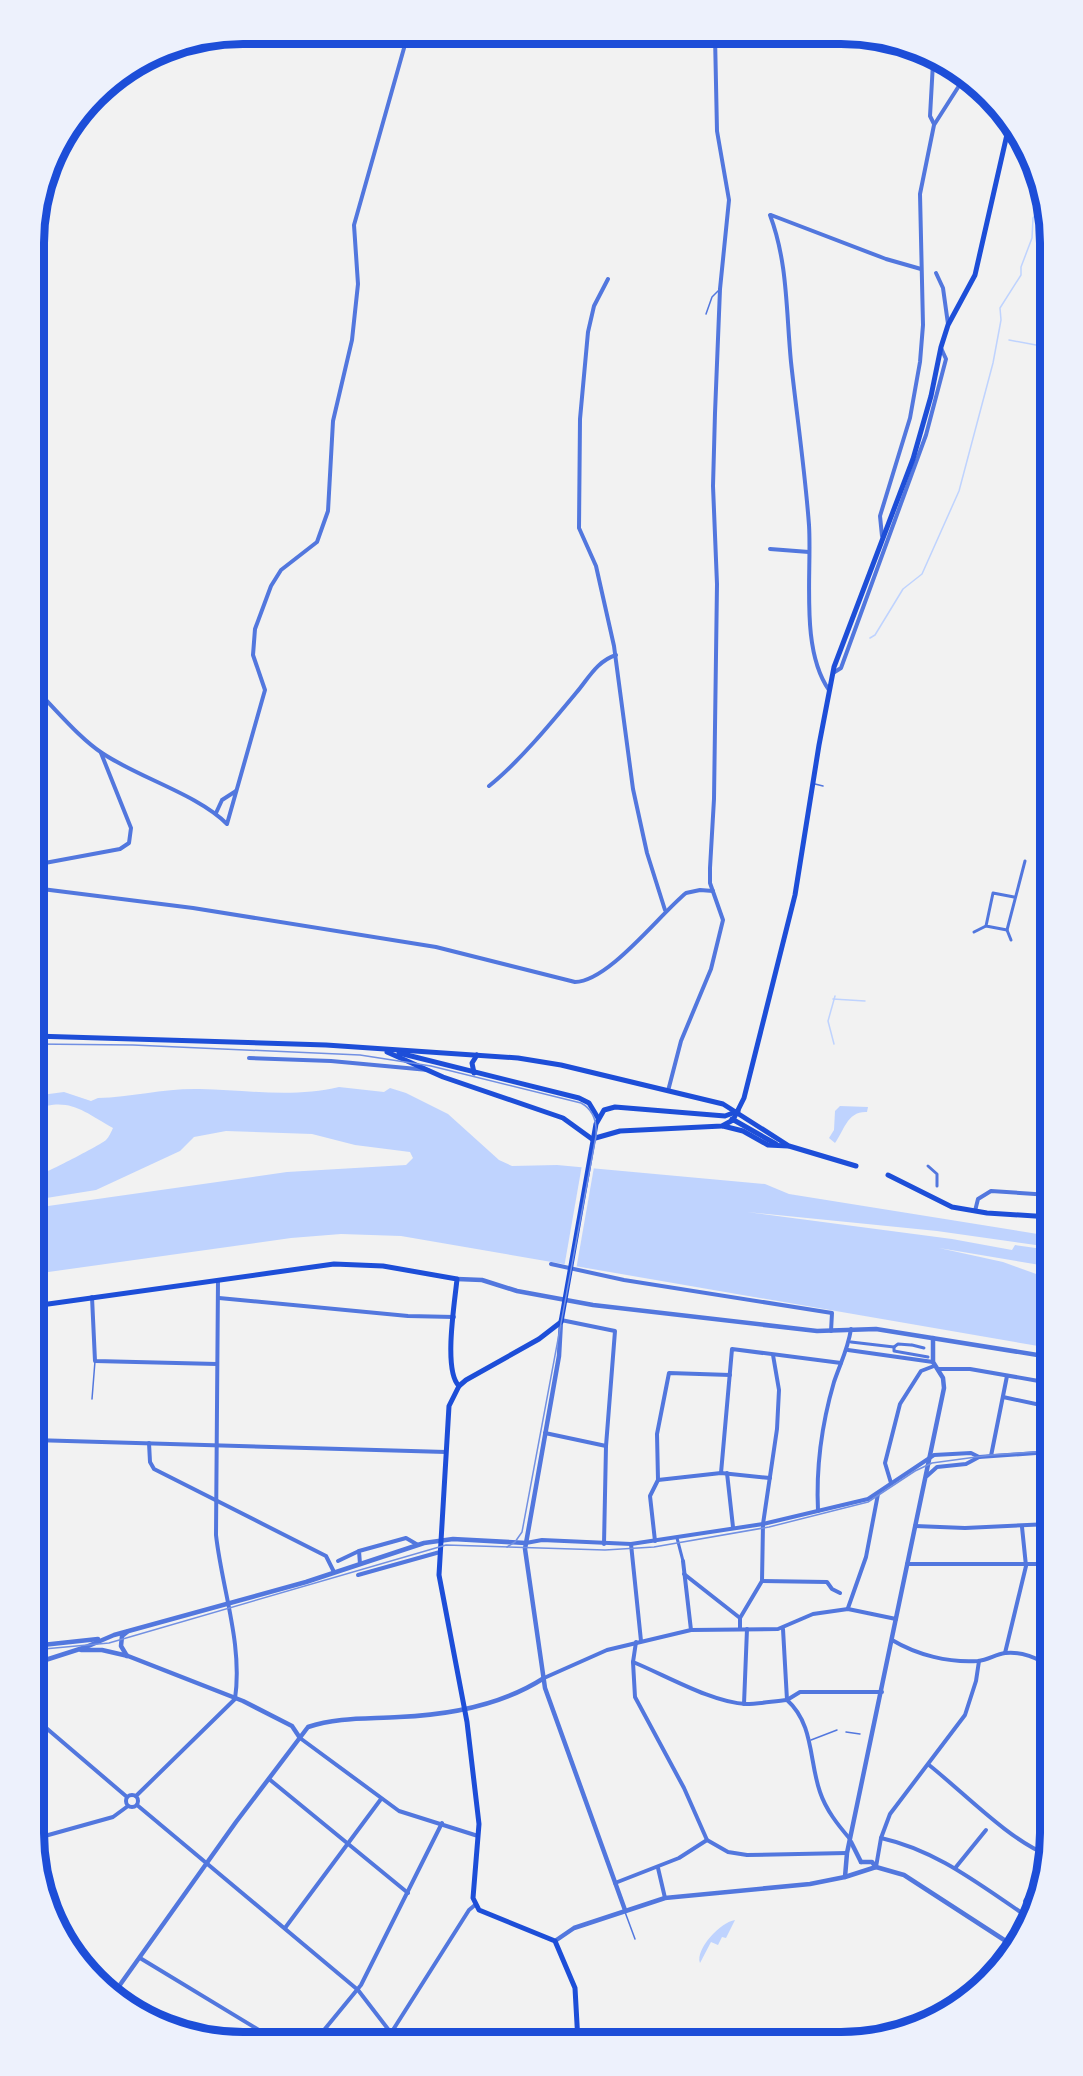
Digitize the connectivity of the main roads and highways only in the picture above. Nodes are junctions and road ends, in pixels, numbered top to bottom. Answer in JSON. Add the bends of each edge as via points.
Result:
{"nodes":[{"id":1,"x":1007,"y":134,"type":"edge"},
{"id":2,"x":44,"y":1036,"type":"edge"},
{"id":3,"x":380,"y":1049,"type":"junction"},
{"id":4,"x":449,"y":1054,"type":"junction"},
{"id":5,"x":477,"y":1055,"type":"junction"},
{"id":6,"x":435,"y":1061,"type":"junction"},
{"id":7,"x":429,"y":1070,"type":"junction"},
{"id":8,"x":474,"y":1073,"type":"junction"},
{"id":9,"x":738,"y":1112,"type":"junction"},
{"id":10,"x":725,"y":1116,"type":"junction"},
{"id":11,"x":598,"y":1118,"type":"junction"},
{"id":12,"x":733,"y":1120,"type":"junction"},
{"id":13,"x":722,"y":1126,"type":"junction"},
{"id":14,"x":779,"y":1145,"type":"junction"},
{"id":15,"x":789,"y":1146,"type":"junction"},
{"id":16,"x":856,"y":1166,"type":"dead end"},
{"id":17,"x":888,"y":1175,"type":"dead end"},
{"id":18,"x":1039,"y":1216,"type":"edge"},
{"id":19,"x":44,"y":1304,"type":"edge"},
{"id":20,"x":459,"y":1386,"type":"junction"},
{"id":21,"x":575,"y":2032,"type":"edge"}],
"edges":[{"from":1,"to":9,"type":"main road","via":[[975,275],[948,325],[918,442],[833,673],[788,926]]},
{"from":2,"to":3,"type":"main road"},
{"from":3,"to":4,"type":"main road"},
{"from":3,"to":6,"type":"main road"},
{"from":3,"to":7,"type":"main road"},
{"from":4,"to":5,"type":"main road"},
{"from":4,"to":6,"type":"main road"},
{"from":5,"to":8,"type":"main road","via":[[472,1063]]},
{"from":5,"to":9,"type":"main road","via":[[561,1065],[723,1104]]},
{"from":6,"to":7,"type":"main road"},
{"from":6,"to":8,"type":"main road"},
{"from":7,"to":13,"type":"main road","via":[[563,1119],[592,1139],[620,1131]]},
{"from":8,"to":11,"type":"main road","via":[[579,1098],[589,1103]]},
{"from":9,"to":10,"type":"main road"},
{"from":9,"to":12,"type":"main road"},
{"from":9,"to":15,"type":"main road"},
{"from":10,"to":11,"type":"main road","via":[[615,1107],[603,1110]]},
{"from":10,"to":12,"type":"main road"},
{"from":11,"to":20,"type":"main road","via":[[561,1320],[555,1329]]},
{"from":12,"to":13,"type":"main road"},
{"from":12,"to":14,"type":"main road"},
{"from":13,"to":14,"type":"main road","via":[[743,1131],[768,1145]]},
{"from":14,"to":15,"type":"main road"},
{"from":15,"to":16,"type":"main road"},
{"from":17,"to":18,"type":"main road","via":[[952,1207]]},
{"from":19,"to":20,"type":"main road","via":[[334,1264],[359,1264],[457,1279],[452,1367]]},
{"from":20,"to":21,"type":"main road","via":[[449,1406],[440,1591],[465,1710],[478,1836],[475,1905],[488,1915],[555,1941],[575,1988]]}]}
